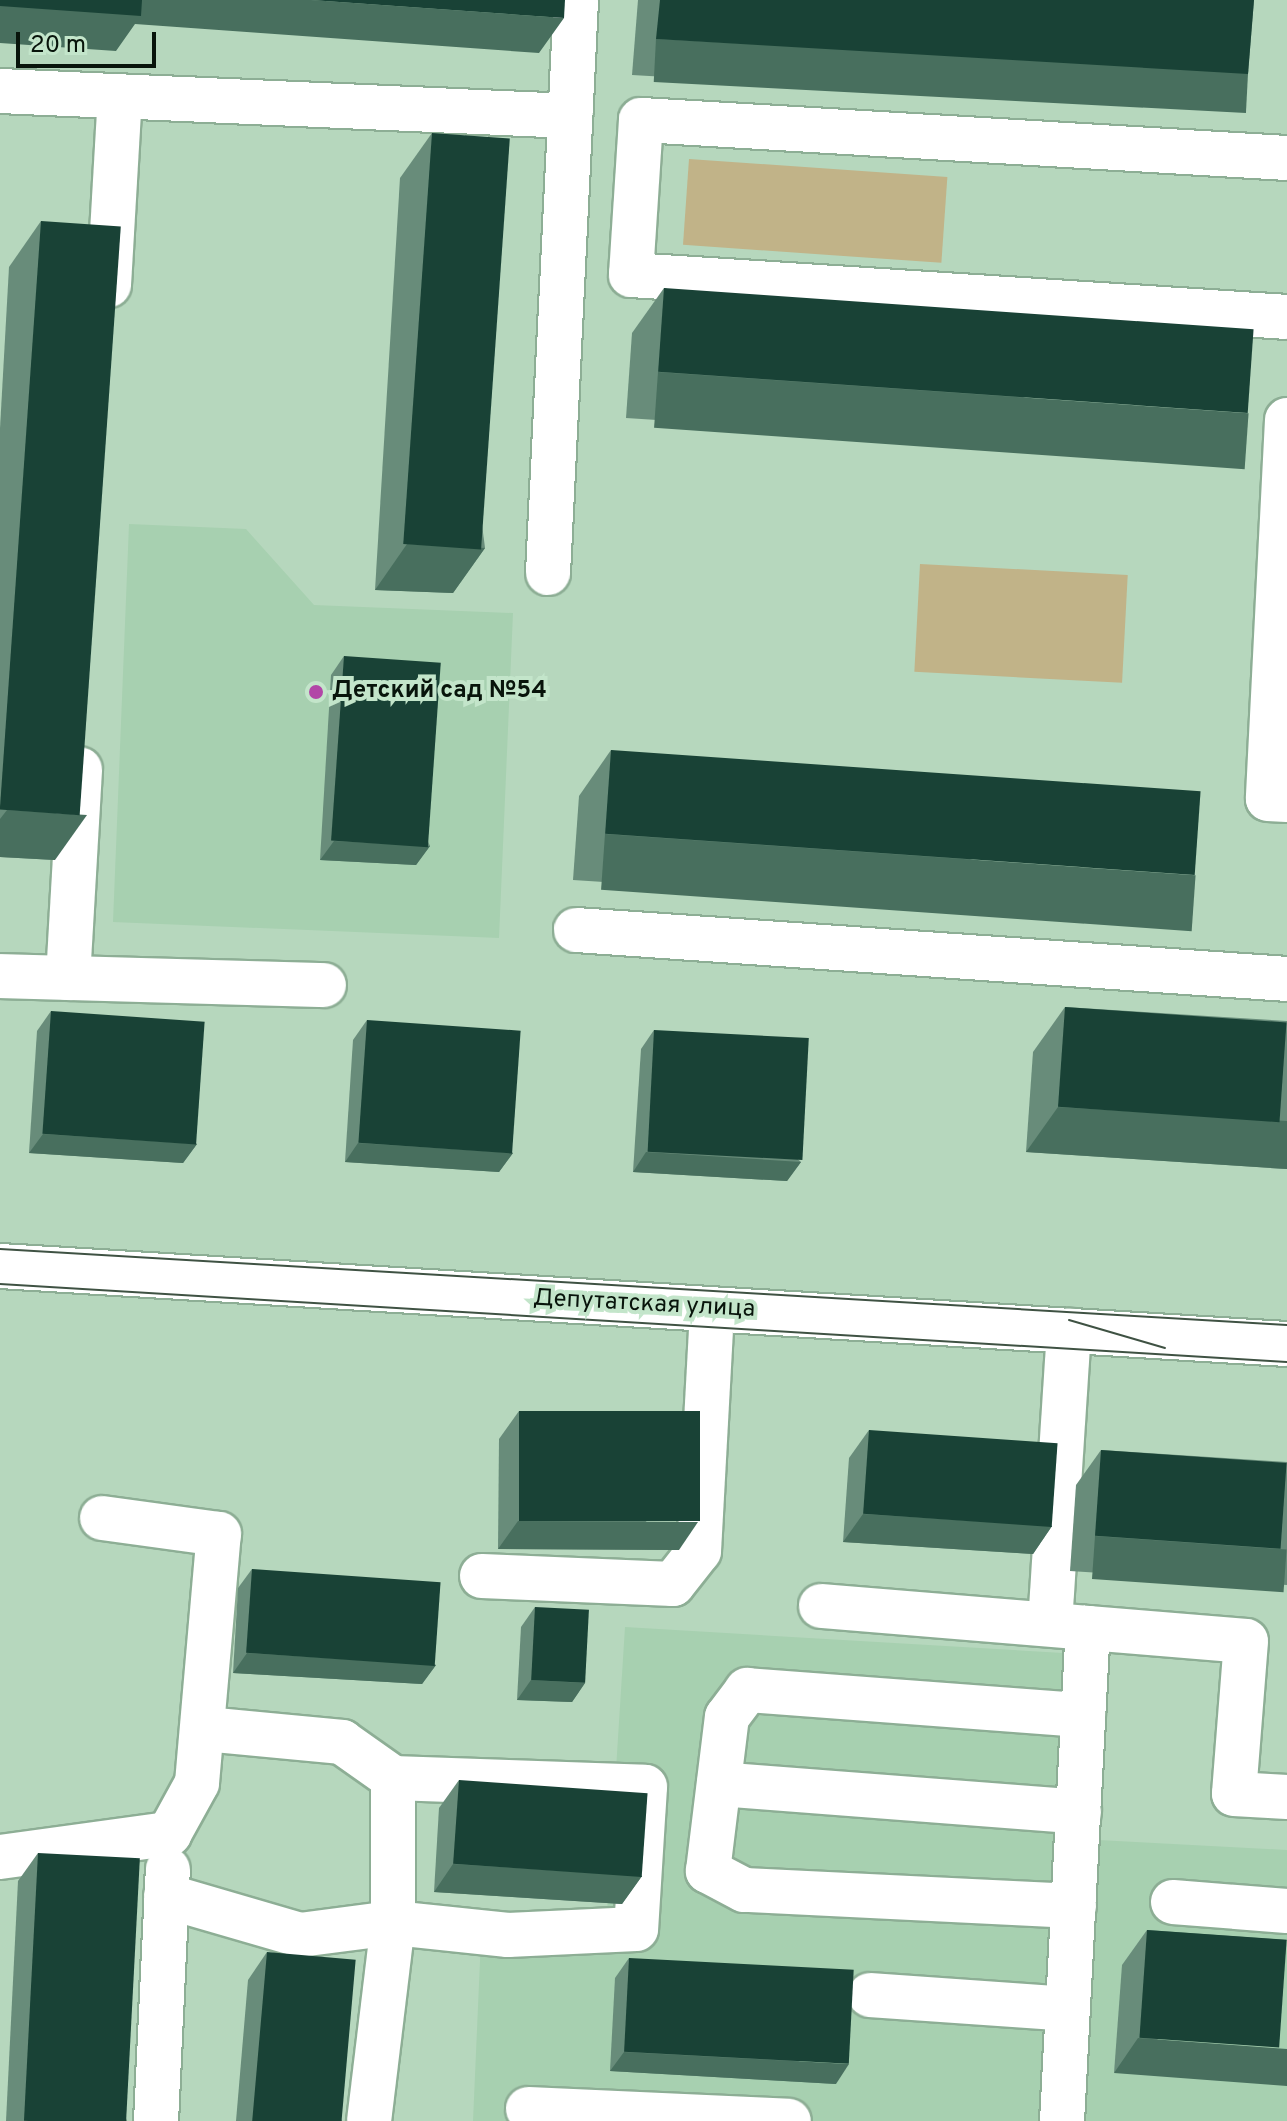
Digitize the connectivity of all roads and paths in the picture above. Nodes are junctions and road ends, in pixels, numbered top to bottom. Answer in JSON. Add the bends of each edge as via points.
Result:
{"nodes":[{"id":1,"x":576,"y":0,"type":"edge"},
{"id":2,"x":0,"y":91,"type":"edge"},
{"id":3,"x":120,"y":96,"type":"junction"},
{"id":4,"x":570,"y":116,"type":"junction"},
{"id":5,"x":1287,"y":158,"type":"edge"},
{"id":6,"x":1287,"y":317,"type":"edge"},
{"id":7,"x":106,"y":335,"type":"edge"},
{"id":8,"x":1287,"y":420,"type":"edge"},
{"id":9,"x":548,"y":573,"type":"dead end"},
{"id":10,"x":83,"y":728,"type":"edge"},
{"id":11,"x":1287,"y":800,"type":"edge"},
{"id":12,"x":576,"y":930,"type":"dead end"},
{"id":13,"x":0,"y":976,"type":"edge"},
{"id":14,"x":68,"y":978,"type":"junction"},
{"id":15,"x":1287,"y":979,"type":"edge"},
{"id":16,"x":324,"y":985,"type":"dead end"},
{"id":17,"x":0,"y":1266,"type":"edge"},
{"id":18,"x":712,"y":1309,"type":"junction"},
{"id":19,"x":1069,"y":1331,"type":"junction"},
{"id":20,"x":1287,"y":1344,"type":"edge"},
{"id":21,"x":102,"y":1518,"type":"dead end"},
{"id":22,"x":482,"y":1576,"type":"dead end"},
{"id":23,"x":821,"y":1606,"type":"dead end"},
{"id":24,"x":1069,"y":1626,"type":"junction"},
{"id":25,"x":1083,"y":1715,"type":"junction"},
{"id":26,"x":205,"y":1729,"type":"junction"},
{"id":27,"x":393,"y":1778,"type":"junction"},
{"id":28,"x":719,"y":1784,"type":"junction"},
{"id":29,"x":1287,"y":1797,"type":"edge"},
{"id":30,"x":1079,"y":1812,"type":"junction"},
{"id":31,"x":169,"y":1834,"type":"junction"},
{"id":32,"x":0,"y":1857,"type":"edge"},
{"id":33,"x":166,"y":1896,"type":"junction"},
{"id":34,"x":1173,"y":1902,"type":"dead end"},
{"id":35,"x":1074,"y":1906,"type":"junction"},
{"id":36,"x":1287,"y":1911,"type":"edge"},
{"id":37,"x":393,"y":1923,"type":"junction"},
{"id":38,"x":870,"y":1995,"type":"dead end"},
{"id":39,"x":1068,"y":2009,"type":"junction"},
{"id":40,"x":528,"y":2109,"type":"dead end"},
{"id":41,"x":156,"y":2121,"type":"edge"},
{"id":42,"x":369,"y":2121,"type":"edge"},
{"id":43,"x":789,"y":2121,"type":"edge"},
{"id":44,"x":1062,"y":2121,"type":"edge"}],
"edges":[{"from":1,"to":4,"type":"main road"},
{"from":2,"to":3,"type":"main road"},
{"from":3,"to":4,"type":"main road"},
{"from":3,"to":7,"type":"main road"},
{"from":4,"to":9,"type":"main road"},
{"from":5,"to":6,"type":"main road","via":[[641,120],[631,275]]},
{"from":8,"to":11,"type":"main road","via":[[1268,799]]},
{"from":10,"to":14,"type":"main road"},
{"from":12,"to":15,"type":"main road"},
{"from":13,"to":14,"type":"main road"},
{"from":14,"to":16,"type":"main road"},
{"from":17,"to":18,"type":"main road","name":"Депутатская улица"},
{"from":18,"to":19,"type":"main road","name":"Депутатская улица"},
{"from":18,"to":22,"type":"main road","via":[[699,1551],[673,1584]]},
{"from":19,"to":20,"type":"main road","name":"Депутатская улица"},
{"from":19,"to":24,"type":"main road"},
{"from":21,"to":26,"type":"main road","via":[[219,1534]]},
{"from":23,"to":24,"type":"main road"},
{"from":24,"to":25,"type":"main road"},
{"from":24,"to":29,"type":"main road","via":[[1246,1641],[1234,1794]]},
{"from":25,"to":28,"type":"main road","via":[[747,1690],[727,1717]]},
{"from":25,"to":30,"type":"main road"},
{"from":26,"to":27,"type":"main road","via":[[342,1742]]},
{"from":26,"to":31,"type":"main road","via":[[197,1783]]},
{"from":27,"to":37,"type":"main road"},
{"from":27,"to":37,"type":"main road","via":[[645,1787],[636,1929],[508,1935]]},
{"from":28,"to":30,"type":"main road"},
{"from":28,"to":35,"type":"main road","via":[[708,1871],[744,1890]]},
{"from":30,"to":35,"type":"main road"},
{"from":31,"to":32,"type":"main road"},
{"from":31,"to":33,"type":"main road"},
{"from":33,"to":37,"type":"main road","via":[[300,1935]]},
{"from":33,"to":41,"type":"main road"},
{"from":34,"to":36,"type":"main road"},
{"from":35,"to":39,"type":"main road"},
{"from":37,"to":42,"type":"main road"},
{"from":38,"to":39,"type":"main road"},
{"from":39,"to":44,"type":"main road"},
{"from":40,"to":43,"type":"main road"}]}
